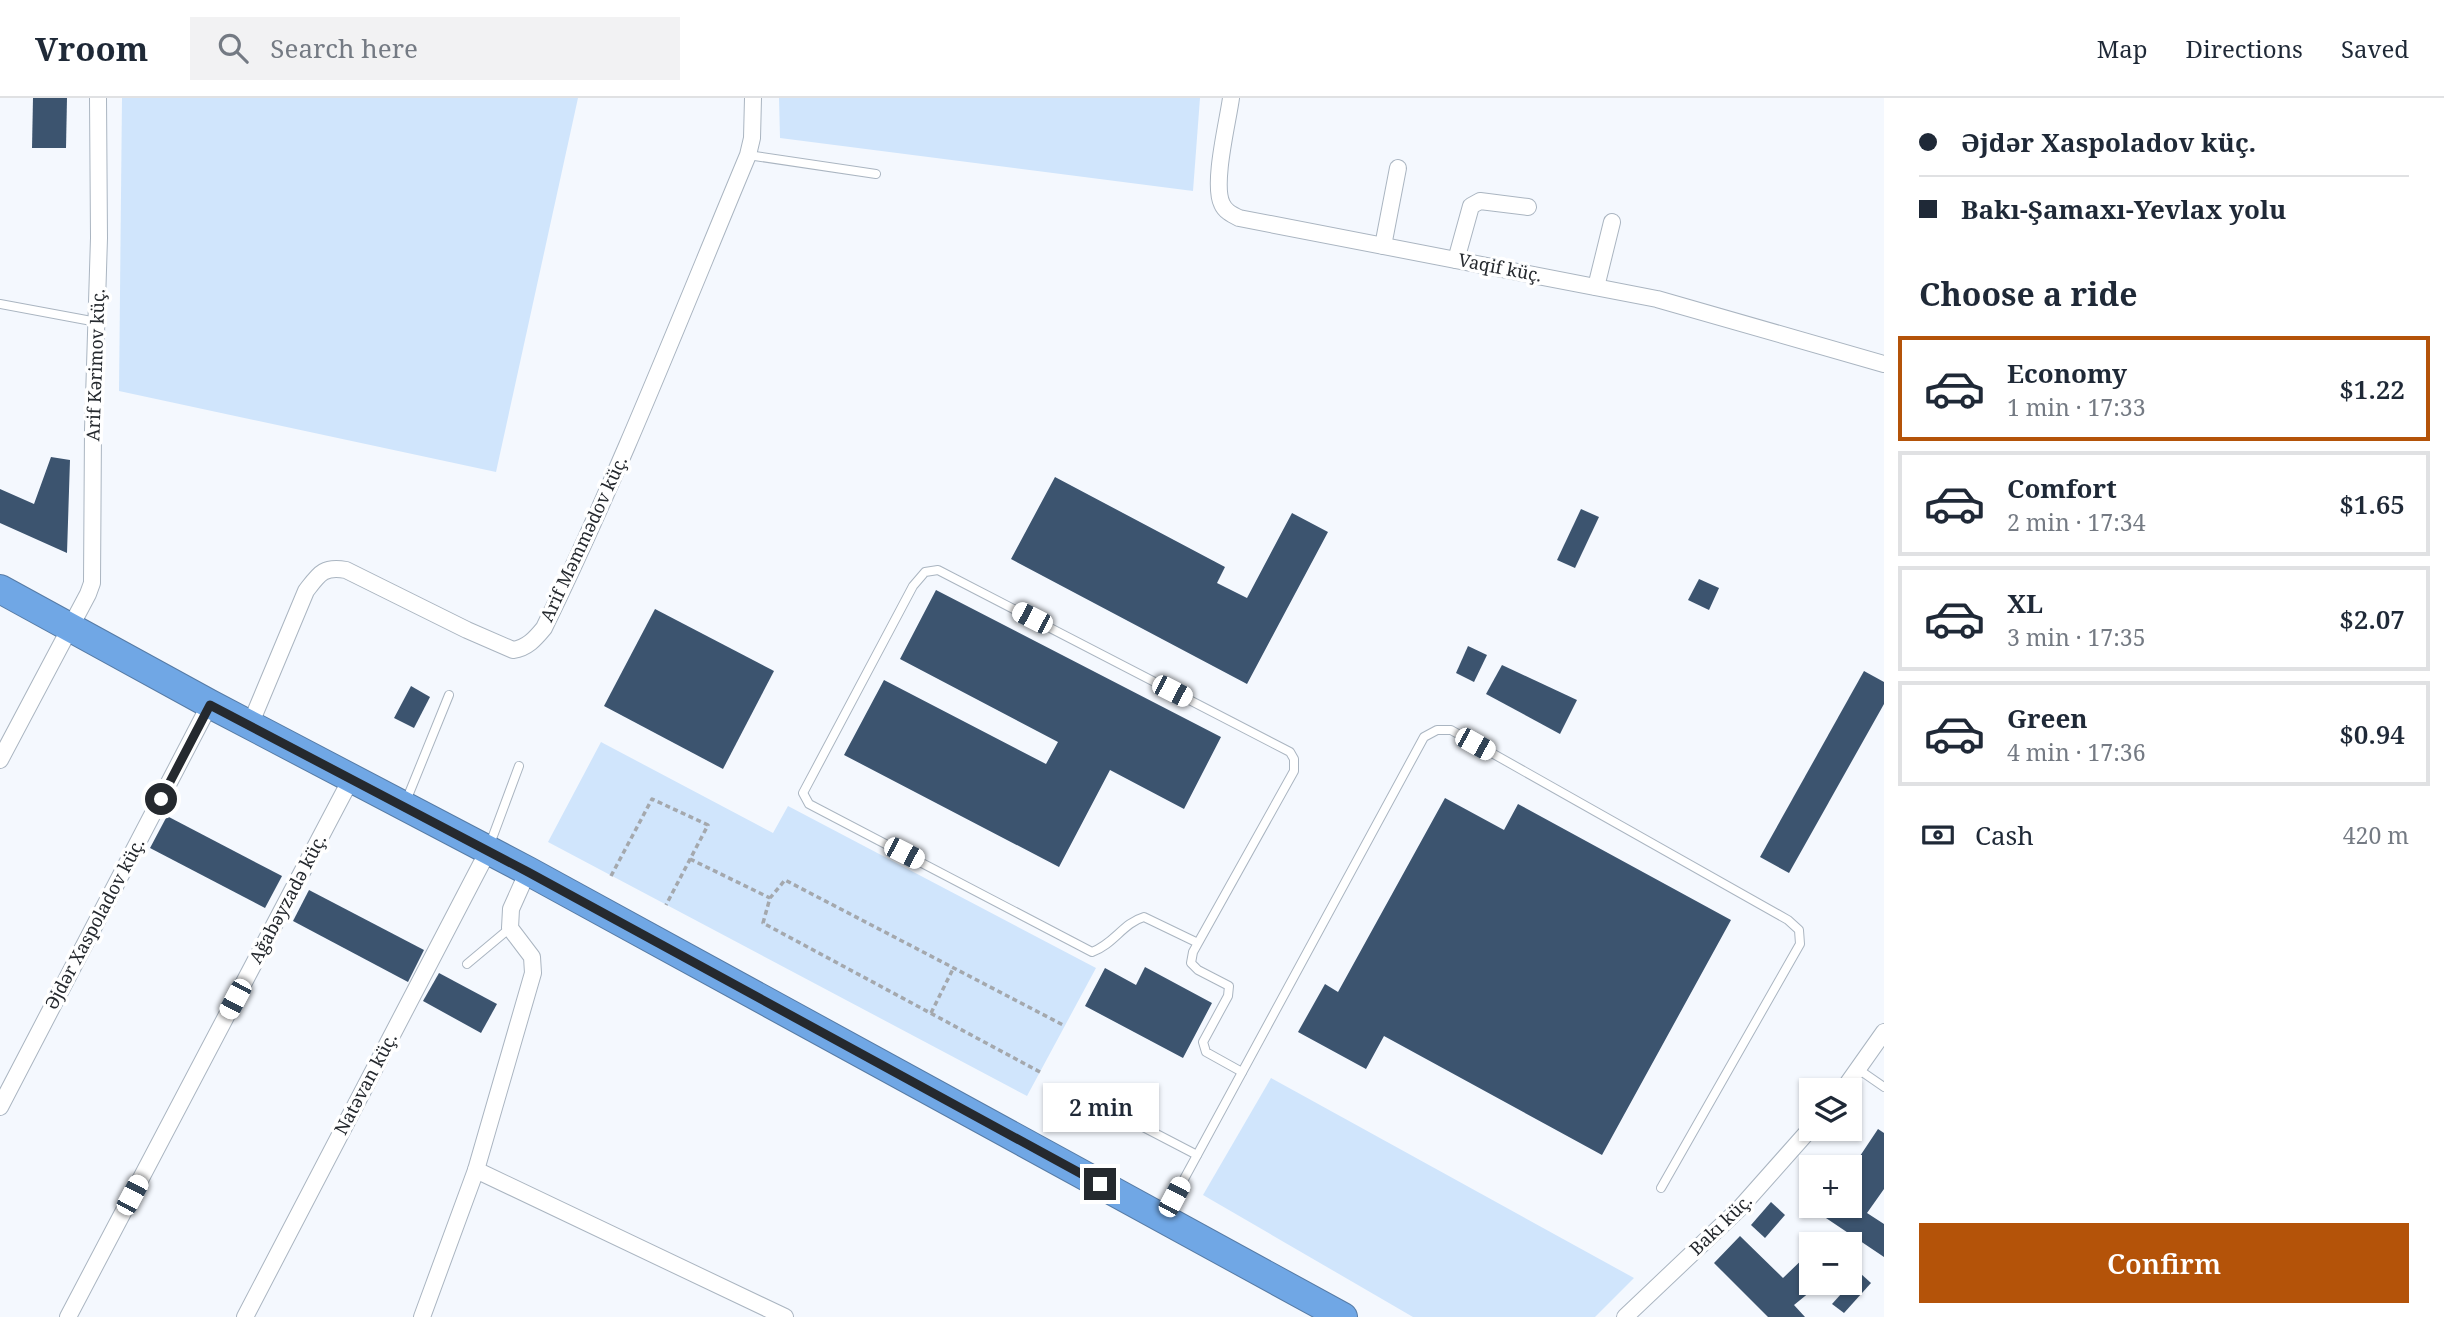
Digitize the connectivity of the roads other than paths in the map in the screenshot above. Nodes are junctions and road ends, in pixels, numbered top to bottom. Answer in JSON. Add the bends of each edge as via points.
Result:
{"nodes":[{"id":1,"x":98,"y":98,"type":"edge"},
{"id":2,"x":753,"y":98,"type":"edge"},
{"id":3,"x":1231,"y":98,"type":"edge"},
{"id":4,"x":748,"y":155,"type":"junction"},
{"id":5,"x":1398,"y":168,"type":"dead end"},
{"id":6,"x":876,"y":174,"type":"dead end"},
{"id":7,"x":1528,"y":207,"type":"dead end"},
{"id":8,"x":1612,"y":222,"type":"dead end"},
{"id":9,"x":1383,"y":246,"type":"junction"},
{"id":10,"x":1457,"y":260,"type":"junction"},
{"id":11,"x":1596,"y":287,"type":"junction"},
{"id":12,"x":0,"y":304,"type":"edge"},
{"id":13,"x":97,"y":323,"type":"junction"},
{"id":14,"x":1884,"y":365,"type":"edge"},
{"id":15,"x":0,"y":589,"type":"edge"},
{"id":16,"x":69,"y":627,"type":"junction"},
{"id":17,"x":449,"y":695,"type":"dead end"},
{"id":18,"x":210,"y":705,"type":"junction"},
{"id":19,"x":250,"y":725,"type":"junction"},
{"id":20,"x":0,"y":760,"type":"edge"},
{"id":21,"x":519,"y":766,"type":"dead end"},
{"id":22,"x":351,"y":779,"type":"junction"},
{"id":23,"x":403,"y":807,"type":"junction"},
{"id":24,"x":488,"y":850,"type":"junction"},
{"id":25,"x":528,"y":872,"type":"junction"},
{"id":26,"x":510,"y":928,"type":"junction"},
{"id":27,"x":1198,"y":943,"type":"junction"},
{"id":28,"x":467,"y":964,"type":"dead end"},
{"id":29,"x":1884,"y":1032,"type":"edge"},
{"id":30,"x":1858,"y":1069,"type":"junction"},
{"id":31,"x":1242,"y":1072,"type":"junction"},
{"id":32,"x":1852,"y":1078,"type":"edge"},
{"id":33,"x":1884,"y":1087,"type":"edge"},
{"id":34,"x":1097,"y":1103,"type":"dead end"},
{"id":35,"x":0,"y":1107,"type":"edge"},
{"id":36,"x":1800,"y":1141,"type":"edge"},
{"id":37,"x":1197,"y":1155,"type":"junction"},
{"id":38,"x":476,"y":1170,"type":"junction"},
{"id":39,"x":1661,"y":1188,"type":"dead end"},
{"id":40,"x":1163,"y":1218,"type":"junction"},
{"id":41,"x":68,"y":1317,"type":"edge"},
{"id":42,"x":245,"y":1317,"type":"edge"},
{"id":43,"x":422,"y":1317,"type":"edge"},
{"id":44,"x":785,"y":1317,"type":"edge"},
{"id":45,"x":1343,"y":1317,"type":"edge"},
{"id":46,"x":1625,"y":1317,"type":"edge"}],
"edges":[{"from":1,"to":13,"type":"street","name":"Arif Kərimov küç."},
{"from":2,"to":4,"type":"street","name":"Arif Məmmədov küç."},
{"from":3,"to":9,"type":"street","name":"Vaqif küç.","via":[[1218,178],[1218,195],[1227,212]]},
{"from":4,"to":6,"type":"lane"},
{"from":4,"to":19,"type":"street","name":"Arif Məmmədov küç.","via":[[616,472],[544,628],[521,649],[513,650],[331,567],[306,591]]},
{"from":5,"to":9,"type":"street"},
{"from":7,"to":10,"type":"street","via":[[1480,201],[1471,206]]},
{"from":8,"to":11,"type":"street"},
{"from":9,"to":10,"type":"street","name":"Vaqif küç."},
{"from":10,"to":11,"type":"street","name":"Vaqif küç."},
{"from":11,"to":14,"type":"street","name":"Vaqif küç.","via":[[1657,299]]},
{"from":12,"to":13,"type":"lane"},
{"from":13,"to":16,"type":"street","name":"Arif Kərimov küç.","via":[[92,583]]},
{"from":15,"to":16,"type":"highway"},
{"from":16,"to":18,"type":"highway"},
{"from":16,"to":20,"type":"street","name":"Arif Kərimov küç."},
{"from":17,"to":23,"type":"lane"},
{"from":18,"to":19,"type":"highway"},
{"from":18,"to":35,"type":"street","name":"Əjdər Xaspoladov küç."},
{"from":19,"to":22,"type":"highway"},
{"from":21,"to":24,"type":"lane"},
{"from":22,"to":23,"type":"highway"},
{"from":22,"to":41,"type":"street","name":"Ağabəyzadə küç."},
{"from":23,"to":24,"type":"highway"},
{"from":24,"to":25,"type":"highway"},
{"from":24,"to":42,"type":"street","name":"Natəvan küç."},
{"from":25,"to":26,"type":"street","via":[[511,909]]},
{"from":25,"to":40,"type":"highway"},
{"from":26,"to":28,"type":"lane"},
{"from":26,"to":38,"type":"street","via":[[532,957],[533,973]]},
{"from":27,"to":27,"type":"lane","via":[[1294,771],[1290,752],[938,570],[925,572],[913,586],[803,793],[809,804],[1092,952],[1106,947],[1132,920],[1144,916]]},
{"from":27,"to":31,"type":"lane","via":[[1191,963],[1229,986],[1203,1042],[1206,1052]]},
{"from":29,"to":30,"type":"street"},
{"from":30,"to":32,"type":"street"},
{"from":30,"to":33,"type":"lane"},
{"from":31,"to":37,"type":"lane"},
{"from":31,"to":39,"type":"lane","via":[[1424,737],[1437,730],[1451,730],[1799,929],[1800,944]]},
{"from":34,"to":37,"type":"lane"},
{"from":36,"to":46,"type":"street","name":"Bakı küç.","via":[[1741,1208]]},
{"from":37,"to":40,"type":"lane"},
{"from":38,"to":43,"type":"street"},
{"from":38,"to":44,"type":"street"},
{"from":40,"to":45,"type":"highway"}]}
